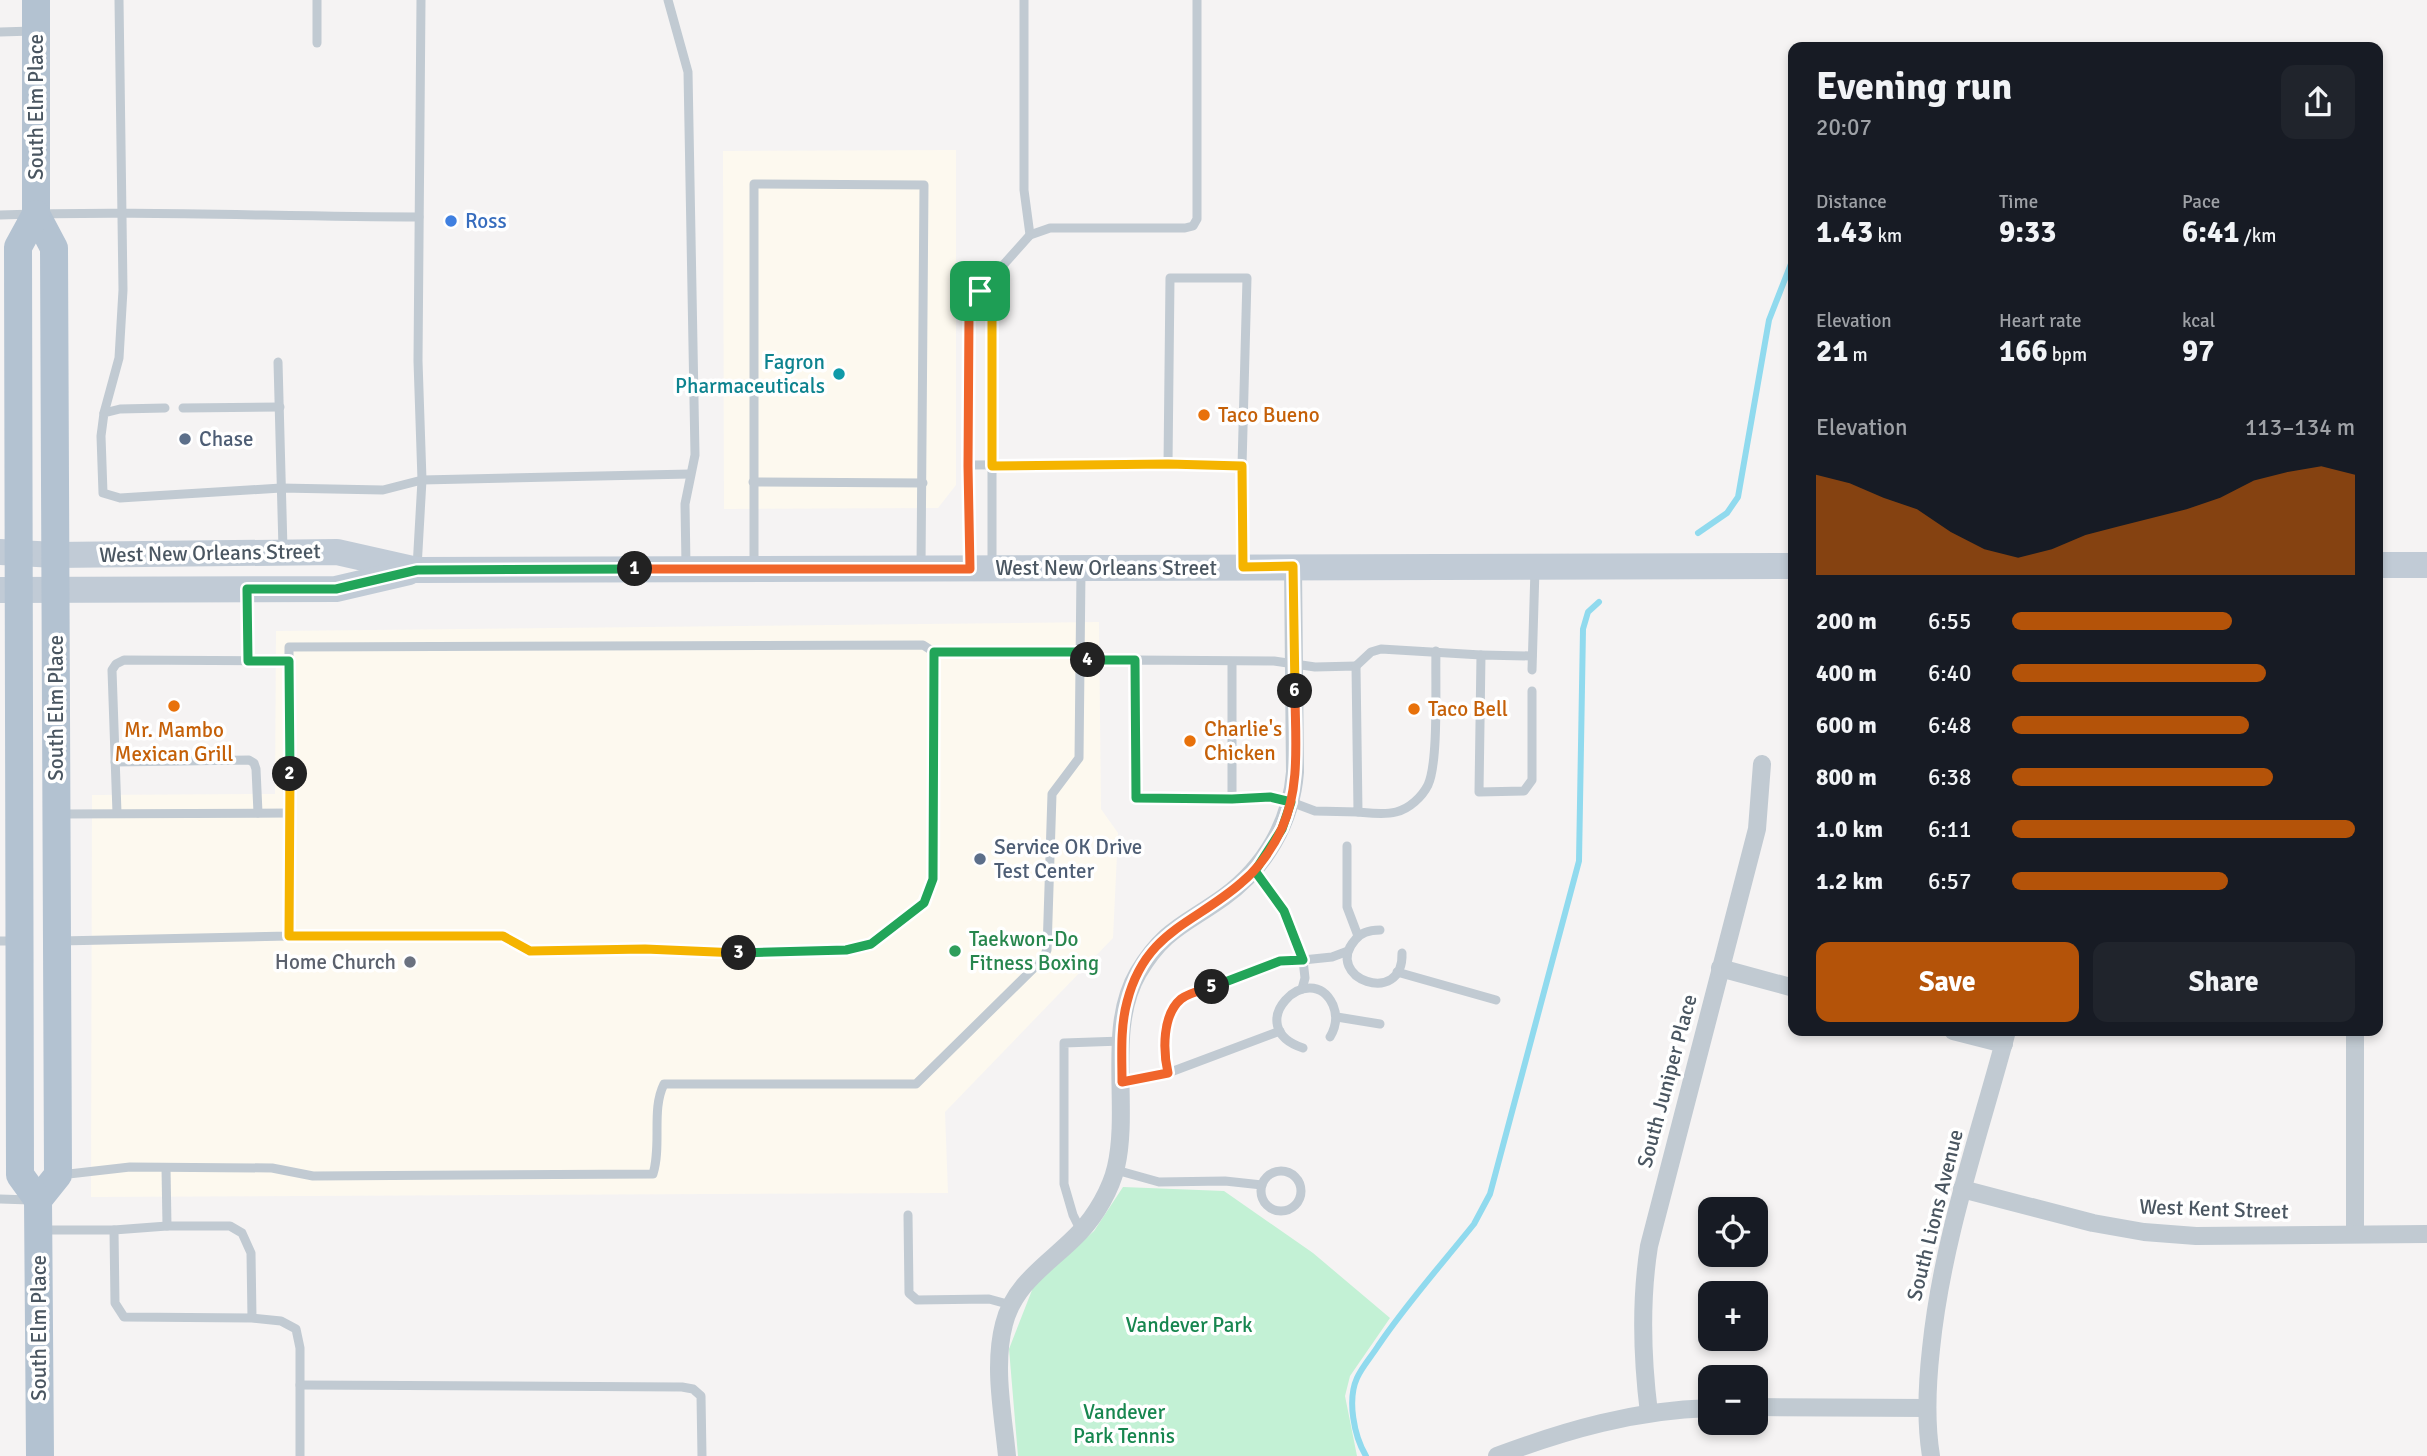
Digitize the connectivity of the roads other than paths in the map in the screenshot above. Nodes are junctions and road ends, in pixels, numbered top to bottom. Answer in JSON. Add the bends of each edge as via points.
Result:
{"nodes":[{"id":1,"x":36,"y":0,"type":"edge"},
{"id":2,"x":120,"y":0,"type":"edge"},
{"id":3,"x":317,"y":0,"type":"edge"},
{"id":4,"x":421,"y":0,"type":"edge"},
{"id":5,"x":668,"y":0,"type":"edge"},
{"id":6,"x":1024,"y":0,"type":"edge"},
{"id":7,"x":1197,"y":0,"type":"edge"},
{"id":8,"x":36,"y":31,"type":"junction"},
{"id":9,"x":0,"y":32,"type":"edge"},
{"id":10,"x":317,"y":43,"type":"dead end"},
{"id":11,"x":122,"y":213,"type":"junction"},
{"id":12,"x":36,"y":214,"type":"junction"},
{"id":13,"x":0,"y":215,"type":"edge"},
{"id":14,"x":419,"y":217,"type":"junction"},
{"id":15,"x":1031,"y":235,"type":"junction"},
{"id":16,"x":980,"y":291,"type":"junction"},
{"id":17,"x":278,"y":362,"type":"dead end"},
{"id":18,"x":280,"y":407,"type":"junction"},
{"id":19,"x":164,"y":408,"type":"dead end"},
{"id":20,"x":183,"y":408,"type":"dead end"},
{"id":21,"x":104,"y":412,"type":"junction"},
{"id":22,"x":1168,"y":464,"type":"junction"},
{"id":23,"x":968,"y":466,"type":"junction"},
{"id":24,"x":992,"y":466,"type":"junction"},
{"id":25,"x":1242,"y":466,"type":"junction"},
{"id":26,"x":690,"y":474,"type":"junction"},
{"id":27,"x":422,"y":480,"type":"junction"},
{"id":28,"x":753,"y":482,"type":"junction"},
{"id":29,"x":923,"y":482,"type":"junction"},
{"id":30,"x":281,"y":488,"type":"junction"},
{"id":31,"x":284,"y":552,"type":"junction"},
{"id":32,"x":9,"y":553,"type":"edge"},
{"id":33,"x":55,"y":555,"type":"junction"},
{"id":34,"x":2383,"y":565,"type":"edge"},
{"id":35,"x":2427,"y":565,"type":"edge"},
{"id":36,"x":1293,"y":566,"type":"junction"},
{"id":37,"x":1788,"y":566,"type":"edge"},
{"id":38,"x":1243,"y":567,"type":"junction"},
{"id":39,"x":1535,"y":567,"type":"junction"},
{"id":40,"x":1082,"y":568,"type":"junction"},
{"id":41,"x":686,"y":569,"type":"junction"},
{"id":42,"x":754,"y":569,"type":"junction"},
{"id":43,"x":921,"y":569,"type":"junction"},
{"id":44,"x":981,"y":569,"type":"junction"},
{"id":45,"x":417,"y":570,"type":"junction"},
{"id":46,"x":247,"y":589,"type":"junction"},
{"id":47,"x":9,"y":590,"type":"edge"},
{"id":48,"x":55,"y":591,"type":"junction"},
{"id":49,"x":1436,"y":650,"type":"junction"},
{"id":50,"x":934,"y":652,"type":"junction"},
{"id":51,"x":1480,"y":655,"type":"junction"},
{"id":52,"x":1080,"y":656,"type":"junction"},
{"id":53,"x":1532,"y":656,"type":"junction"},
{"id":54,"x":1135,"y":660,"type":"junction"},
{"id":55,"x":248,"y":661,"type":"junction"},
{"id":56,"x":289,"y":661,"type":"junction"},
{"id":57,"x":1232,"y":662,"type":"junction"},
{"id":58,"x":1295,"y":664,"type":"junction"},
{"id":59,"x":1356,"y":666,"type":"junction"},
{"id":60,"x":1532,"y":670,"type":"dead end"},
{"id":61,"x":1532,"y":691,"type":"dead end"},
{"id":62,"x":115,"y":762,"type":"junction"},
{"id":63,"x":1762,"y":764,"type":"dead end"},
{"id":64,"x":1232,"y":799,"type":"junction"},
{"id":65,"x":1291,"y":802,"type":"junction"},
{"id":66,"x":1358,"y":812,"type":"junction"},
{"id":67,"x":117,"y":813,"type":"junction"},
{"id":68,"x":258,"y":813,"type":"junction"},
{"id":69,"x":290,"y":813,"type":"junction"},
{"id":70,"x":57,"y":814,"type":"junction"},
{"id":71,"x":1347,"y":846,"type":"dead end"},
{"id":72,"x":1255,"y":871,"type":"junction"},
{"id":73,"x":1380,"y":930,"type":"dead end"},
{"id":74,"x":289,"y":936,"type":"junction"},
{"id":75,"x":1358,"y":936,"type":"junction"},
{"id":76,"x":9,"y":941,"type":"edge"},
{"id":77,"x":57,"y":941,"type":"junction"},
{"id":78,"x":1348,"y":951,"type":"junction"},
{"id":79,"x":1402,"y":953,"type":"dead end"},
{"id":80,"x":1303,"y":960,"type":"junction"},
{"id":81,"x":1720,"y":968,"type":"junction"},
{"id":82,"x":1397,"y":972,"type":"junction"},
{"id":83,"x":1788,"y":986,"type":"edge"},
{"id":84,"x":1302,"y":989,"type":"junction"},
{"id":85,"x":1496,"y":1000,"type":"dead end"},
{"id":86,"x":1336,"y":1017,"type":"junction"},
{"id":87,"x":1380,"y":1024,"type":"dead end"},
{"id":88,"x":1280,"y":1031,"type":"junction"},
{"id":89,"x":2355,"y":1036,"type":"edge"},
{"id":90,"x":1330,"y":1037,"type":"dead end"},
{"id":91,"x":2005,"y":1038,"type":"edge"},
{"id":92,"x":1122,"y":1041,"type":"junction"},
{"id":93,"x":1303,"y":1048,"type":"dead end"},
{"id":94,"x":1168,"y":1073,"type":"junction"},
{"id":95,"x":1122,"y":1082,"type":"junction"},
{"id":96,"x":166,"y":1168,"type":"junction"},
{"id":97,"x":1116,"y":1170,"type":"junction"},
{"id":98,"x":58,"y":1175,"type":"junction"},
{"id":99,"x":1262,"y":1185,"type":"junction"},
{"id":100,"x":1962,"y":1189,"type":"junction"},
{"id":101,"x":0,"y":1199,"type":"edge"},
{"id":102,"x":38,"y":1200,"type":"junction"},
{"id":103,"x":908,"y":1215,"type":"dead end"},
{"id":104,"x":167,"y":1226,"type":"junction"},
{"id":105,"x":39,"y":1230,"type":"junction"},
{"id":106,"x":114,"y":1230,"type":"junction"},
{"id":107,"x":1081,"y":1231,"type":"junction"},
{"id":108,"x":2355,"y":1234,"type":"junction"},
{"id":109,"x":2427,"y":1234,"type":"edge"},
{"id":110,"x":1011,"y":1305,"type":"junction"},
{"id":111,"x":252,"y":1318,"type":"junction"},
{"id":112,"x":300,"y":1385,"type":"junction"},
{"id":113,"x":1768,"y":1407,"type":"edge"},
{"id":114,"x":1927,"y":1408,"type":"junction"},
{"id":115,"x":1698,"y":1409,"type":"edge"},
{"id":116,"x":1649,"y":1413,"type":"junction"},
{"id":117,"x":40,"y":1456,"type":"edge"},
{"id":118,"x":300,"y":1456,"type":"edge"},
{"id":119,"x":702,"y":1456,"type":"edge"},
{"id":120,"x":1007,"y":1456,"type":"edge"},
{"id":121,"x":1497,"y":1456,"type":"edge"},
{"id":122,"x":1931,"y":1456,"type":"edge"}],
"edges":[{"from":1,"to":8,"type":"main road","name":"South Elm Place"},
{"from":2,"to":11,"type":"lane"},
{"from":3,"to":10,"type":"lane"},
{"from":4,"to":14,"type":"lane"},
{"from":5,"to":26,"type":"lane","via":[[688,72],[695,455]]},
{"from":6,"to":15,"type":"lane","via":[[1024,190]]},
{"from":7,"to":15,"type":"lane","via":[[1197,219],[1193,226],[1050,228]]},
{"from":8,"to":9,"type":"lane"},
{"from":8,"to":12,"type":"main road","name":"South Elm Place"},
{"from":11,"to":12,"type":"lane"},
{"from":11,"to":14,"type":"lane"},
{"from":11,"to":21,"type":"lane","via":[[119,358]]},
{"from":12,"to":13,"type":"lane"},
{"from":12,"to":32,"type":"main road","name":"South Elm Place","via":[[18,247]]},
{"from":12,"to":33,"type":"main road","name":"South Elm Place","via":[[54,248]]},
{"from":14,"to":27,"type":"lane"},
{"from":15,"to":16,"type":"lane"},
{"from":16,"to":23,"type":"lane","via":[[969,314]]},
{"from":16,"to":24,"type":"lane","via":[[992,314]]},
{"from":17,"to":18,"type":"lane"},
{"from":18,"to":20,"type":"lane"},
{"from":18,"to":30,"type":"lane"},
{"from":19,"to":21,"type":"lane"},
{"from":21,"to":30,"type":"lane","via":[[103,493],[120,498]]},
{"from":22,"to":24,"type":"lane"},
{"from":22,"to":25,"type":"lane"},
{"from":22,"to":25,"type":"lane","via":[[1170,278],[1247,278]]},
{"from":23,"to":24,"type":"lane"},
{"from":23,"to":44,"type":"lane"},
{"from":24,"to":44,"type":"lane"},
{"from":25,"to":38,"type":"lane"},
{"from":26,"to":27,"type":"lane"},
{"from":26,"to":41,"type":"lane","via":[[685,504]]},
{"from":27,"to":30,"type":"lane","via":[[383,490]]},
{"from":27,"to":45,"type":"lane"},
{"from":28,"to":29,"type":"lane"},
{"from":28,"to":29,"type":"lane","via":[[754,184],[832,184],[924,185]]},
{"from":28,"to":42,"type":"lane"},
{"from":29,"to":43,"type":"lane"},
{"from":30,"to":31,"type":"lane"},
{"from":31,"to":33,"type":"main road","name":"West New Orleans Street"},
{"from":31,"to":45,"type":"main road","name":"West New Orleans Street","via":[[337,552]]},
{"from":32,"to":33,"type":"main road","name":"West New Orleans Street"},
{"from":32,"to":47,"type":"main road","name":"South Elm Place"},
{"from":33,"to":48,"type":"main road","name":"South Elm Place"},
{"from":34,"to":35,"type":"main road"},
{"from":36,"to":38,"type":"main road","name":"West New Orleans Street"},
{"from":36,"to":39,"type":"main road","name":"West New Orleans Street"},
{"from":36,"to":58,"type":"street"},
{"from":37,"to":39,"type":"main road","name":"West New Orleans Street"},
{"from":38,"to":40,"type":"main road","name":"West New Orleans Street"},
{"from":39,"to":53,"type":"lane"},
{"from":40,"to":44,"type":"main road","name":"West New Orleans Street"},
{"from":40,"to":52,"type":"lane"},
{"from":41,"to":42,"type":"main road","name":"West New Orleans Street"},
{"from":41,"to":45,"type":"main road","name":"West New Orleans Street"},
{"from":42,"to":43,"type":"main road","name":"West New Orleans Street"},
{"from":43,"to":44,"type":"main road","name":"West New Orleans Street"},
{"from":45,"to":46,"type":"main road","name":"West New Orleans Street","via":[[336,589]]},
{"from":46,"to":48,"type":"main road","name":"West New Orleans Street"},
{"from":46,"to":55,"type":"lane"},
{"from":47,"to":48,"type":"main road","name":"West New Orleans Street"},
{"from":47,"to":76,"type":"main road","name":"South Elm Place"},
{"from":48,"to":70,"type":"main road","name":"South Elm Place"},
{"from":49,"to":51,"type":"lane"},
{"from":49,"to":59,"type":"lane","via":[[1381,649]]},
{"from":49,"to":66,"type":"lane","via":[[1434,758],[1428,785],[1421,796],[1396,812]]},
{"from":50,"to":52,"type":"lane"},
{"from":50,"to":56,"type":"lane","via":[[923,645],[289,648]]},
{"from":50,"to":74,"type":"lane","via":[[933,879],[924,903],[871,944],[846,950],[759,953],[530,951],[503,936]]},
{"from":51,"to":53,"type":"lane"},
{"from":51,"to":61,"type":"lane","via":[[1479,792],[1524,791],[1532,780]]},
{"from":52,"to":54,"type":"lane"},
{"from":52,"to":96,"type":"lane","via":[[1079,758],[1052,794],[1047,950],[916,1084],[664,1084],[658,1096],[658,1156],[653,1174],[313,1176],[272,1168]]},
{"from":53,"to":60,"type":"lane"},
{"from":54,"to":57,"type":"lane"},
{"from":54,"to":64,"type":"lane","via":[[1136,798]]},
{"from":55,"to":56,"type":"lane"},
{"from":55,"to":62,"type":"lane","via":[[124,660],[116,664],[112,670]]},
{"from":56,"to":69,"type":"lane"},
{"from":57,"to":58,"type":"lane"},
{"from":57,"to":64,"type":"lane"},
{"from":58,"to":59,"type":"lane"},
{"from":58,"to":65,"type":"street"},
{"from":59,"to":66,"type":"lane"},
{"from":62,"to":67,"type":"lane"},
{"from":62,"to":68,"type":"lane","via":[[250,760],[256,769]]},
{"from":63,"to":81,"type":"street","name":"South Juniper Place","via":[[1757,829]]},
{"from":64,"to":65,"type":"lane","via":[[1270,797]]},
{"from":65,"to":66,"type":"lane","via":[[1315,811]]},
{"from":65,"to":72,"type":"street","via":[[1282,829]]},
{"from":67,"to":68,"type":"lane"},
{"from":67,"to":70,"type":"lane"},
{"from":68,"to":69,"type":"lane"},
{"from":69,"to":74,"type":"lane"},
{"from":70,"to":77,"type":"main road","name":"South Elm Place"},
{"from":71,"to":75,"type":"lane","via":[[1346,907]]},
{"from":72,"to":80,"type":"lane","via":[[1284,911]]},
{"from":72,"to":92,"type":"street","via":[[1169,933],[1152,951],[1126,1003]]},
{"from":73,"to":75,"type":"lane"},
{"from":74,"to":77,"type":"lane"},
{"from":75,"to":78,"type":"lane"},
{"from":76,"to":77,"type":"main road"},
{"from":76,"to":102,"type":"main road","name":"South Elm Place","via":[[15,1141],[20,1175]]},
{"from":77,"to":98,"type":"main road","name":"South Elm Place"},
{"from":78,"to":80,"type":"lane"},
{"from":78,"to":82,"type":"lane","via":[[1351,969],[1364,981],[1382,983]]},
{"from":79,"to":82,"type":"lane"},
{"from":80,"to":84,"type":"lane","via":[[1306,978]]},
{"from":80,"to":94,"type":"lane","via":[[1280,961],[1181,998],[1165,1038]]},
{"from":81,"to":83,"type":"street"},
{"from":81,"to":116,"type":"street","name":"South Juniper Place","via":[[1649,1247],[1642,1326]]},
{"from":82,"to":85,"type":"lane"},
{"from":84,"to":86,"type":"lane","via":[[1329,999]]},
{"from":84,"to":88,"type":"lane","via":[[1280,1005]]},
{"from":86,"to":87,"type":"lane"},
{"from":86,"to":90,"type":"lane"},
{"from":88,"to":93,"type":"lane"},
{"from":88,"to":94,"type":"lane"},
{"from":89,"to":108,"type":"street"},
{"from":91,"to":100,"type":"street","name":"South Lions Avenue"},
{"from":92,"to":95,"type":"street"},
{"from":92,"to":107,"type":"lane","via":[[1064,1043],[1064,1184]]},
{"from":94,"to":95,"type":"lane"},
{"from":95,"to":97,"type":"street"},
{"from":96,"to":98,"type":"lane"},
{"from":96,"to":104,"type":"lane"},
{"from":97,"to":99,"type":"lane","via":[[1159,1182]]},
{"from":97,"to":107,"type":"street"},
{"from":98,"to":102,"type":"main road"},
{"from":99,"to":99,"type":"lane","via":[[1265,1203],[1275,1210],[1288,1210],[1301,1196],[1296,1177],[1284,1171],[1271,1174]]},
{"from":100,"to":108,"type":"street","name":"West Kent Street","via":[[2144,1232],[2196,1236]]},
{"from":100,"to":114,"type":"street","name":"South Lions Avenue","via":[[1934,1317]]},
{"from":101,"to":102,"type":"lane"},
{"from":102,"to":105,"type":"main road","name":"South Elm Place"},
{"from":103,"to":110,"type":"lane","via":[[909,1293],[917,1300],[989,1299]]},
{"from":104,"to":106,"type":"lane"},
{"from":104,"to":111,"type":"lane","via":[[230,1226],[242,1233],[251,1253]]},
{"from":105,"to":106,"type":"lane"},
{"from":105,"to":117,"type":"main road","name":"South Elm Place"},
{"from":106,"to":111,"type":"lane","via":[[116,1303],[124,1317]]},
{"from":107,"to":110,"type":"street","via":[[1023,1284]]},
{"from":108,"to":109,"type":"street","name":"West Kent Street"},
{"from":110,"to":120,"type":"street","via":[[999,1351]]},
{"from":111,"to":112,"type":"lane","via":[[281,1321],[296,1329]]},
{"from":112,"to":118,"type":"lane"},
{"from":112,"to":119,"type":"lane","via":[[682,1387],[701,1396]]},
{"from":113,"to":114,"type":"street"},
{"from":114,"to":122,"type":"street","name":"South Lions Avenue"},
{"from":115,"to":116,"type":"street"},
{"from":116,"to":121,"type":"street","via":[[1583,1426]]}]}
